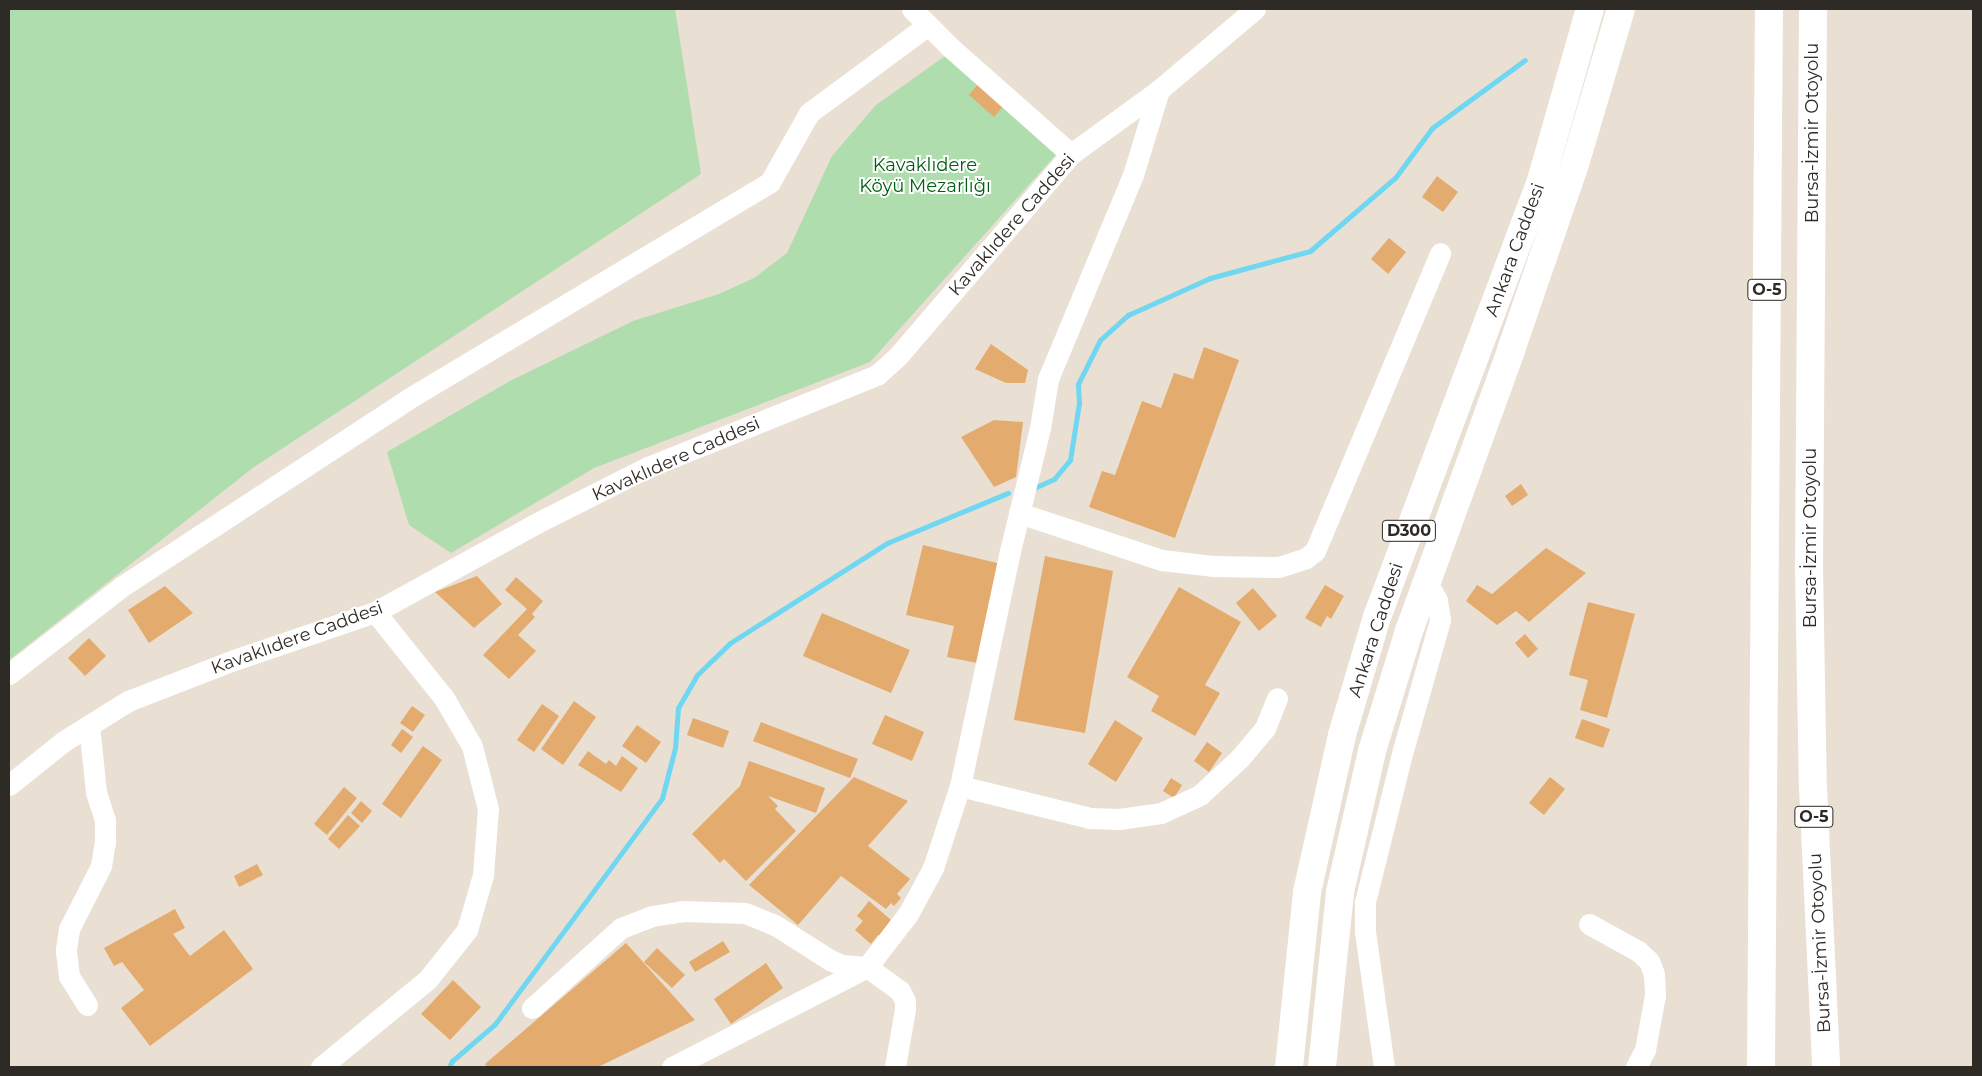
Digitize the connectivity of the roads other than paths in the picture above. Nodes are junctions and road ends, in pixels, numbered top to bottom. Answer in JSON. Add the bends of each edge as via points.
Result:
{"nodes":[{"id":1,"x":912,"y":9,"type":"edge"},
{"id":2,"x":1255,"y":9,"type":"edge"},
{"id":3,"x":1572,"y":9,"type":"edge"},
{"id":4,"x":1590,"y":9,"type":"edge"},
{"id":5,"x":1621,"y":9,"type":"edge"},
{"id":6,"x":1769,"y":9,"type":"edge"},
{"id":7,"x":1813,"y":9,"type":"edge"},
{"id":8,"x":928,"y":25,"type":"junction"},
{"id":9,"x":1159,"y":90,"type":"junction"},
{"id":10,"x":1071,"y":154,"type":"junction"},
{"id":11,"x":1540,"y":184,"type":"junction"},
{"id":12,"x":1440,"y":253,"type":"dead end"},
{"id":13,"x":1019,"y":513,"type":"junction"},
{"id":14,"x":1426,"y":582,"type":"junction"},
{"id":15,"x":375,"y":612,"type":"junction"},
{"id":16,"x":9,"y":674,"type":"edge"},
{"id":17,"x":1277,"y":698,"type":"dead end"},
{"id":18,"x":89,"y":725,"type":"junction"},
{"id":19,"x":9,"y":785,"type":"edge"},
{"id":20,"x":960,"y":786,"type":"junction"},
{"id":21,"x":1588,"y":924,"type":"dead end"},
{"id":22,"x":867,"y":967,"type":"junction"},
{"id":23,"x":87,"y":1005,"type":"dead end"},
{"id":24,"x":532,"y":1008,"type":"dead end"},
{"id":25,"x":321,"y":1067,"type":"edge"},
{"id":26,"x":672,"y":1067,"type":"edge"},
{"id":27,"x":895,"y":1067,"type":"edge"},
{"id":28,"x":1289,"y":1067,"type":"edge"},
{"id":29,"x":1322,"y":1067,"type":"edge"},
{"id":30,"x":1384,"y":1067,"type":"edge"},
{"id":31,"x":1636,"y":1067,"type":"edge"},
{"id":32,"x":1761,"y":1067,"type":"edge"},
{"id":33,"x":1826,"y":1067,"type":"edge"}],
"edges":[{"from":1,"to":8,"type":"street"},
{"from":2,"to":9,"type":"street","name":"Kavaklıdere Caddesi"},
{"from":3,"to":11,"type":"highway"},
{"from":4,"to":11,"type":"highway","name":"Ankara Caddesi","number":"D300"},
{"from":5,"to":14,"type":"highway","name":"Ankara Caddesi","number":"D300","via":[[1575,164]]},
{"from":6,"to":32,"type":"highway","number":"O-5"},
{"from":7,"to":33,"type":"highway","name":"Bursa-İzmir Otoyolu","number":"O-5","via":[[1809,567],[1813,787]]},
{"from":8,"to":10,"type":"street"},
{"from":8,"to":16,"type":"street","via":[[809,113],[770,182],[408,399],[121,587]]},
{"from":9,"to":10,"type":"street","name":"Kavaklıdere Caddesi"},
{"from":9,"to":13,"type":"street","via":[[1133,175],[1048,379],[1040,428]]},
{"from":10,"to":15,"type":"street","name":"Kavaklıdere Caddesi","via":[[898,356],[877,374],[648,467],[535,524]]},
{"from":11,"to":28,"type":"highway","name":"Ankara Caddesi","number":"D300","via":[[1377,617],[1342,735],[1307,892]]},
{"from":12,"to":13,"type":"street","via":[[1318,543],[1306,558],[1279,567],[1212,566],[1162,560]]},
{"from":13,"to":20,"type":"street"},
{"from":14,"to":29,"type":"highway","name":"Ankara Caddesi","number":"D300","via":[[1372,751],[1340,892]]},
{"from":14,"to":30,"type":"street","via":[[1437,600],[1440,620],[1365,902],[1365,931]]},
{"from":15,"to":18,"type":"street","name":"Kavaklıdere Caddesi","via":[[231,661],[128,701]]},
{"from":15,"to":25,"type":"street","via":[[444,698],[472,746],[488,809],[483,875],[467,930],[428,979]]},
{"from":17,"to":20,"type":"street","via":[[1265,728],[1240,758],[1200,795],[1161,813],[1119,819],[1090,818]]},
{"from":18,"to":19,"type":"street","name":"Kavaklıdere Caddesi"},
{"from":18,"to":23,"type":"street","via":[[96,792],[105,820],[105,842],[101,866],[69,929],[66,950],[69,976]]},
{"from":20,"to":22,"type":"street","via":[[934,868],[908,914]]},
{"from":21,"to":31,"type":"street","via":[[1638,951],[1649,961],[1654,974],[1655,995],[1645,1050]]},
{"from":22,"to":24,"type":"street","via":[[842,965],[830,960],[775,925],[745,913],[682,911],[652,916],[621,928]]},
{"from":22,"to":26,"type":"street"},
{"from":22,"to":27,"type":"street","via":[[900,991],[905,1001]]}]}
